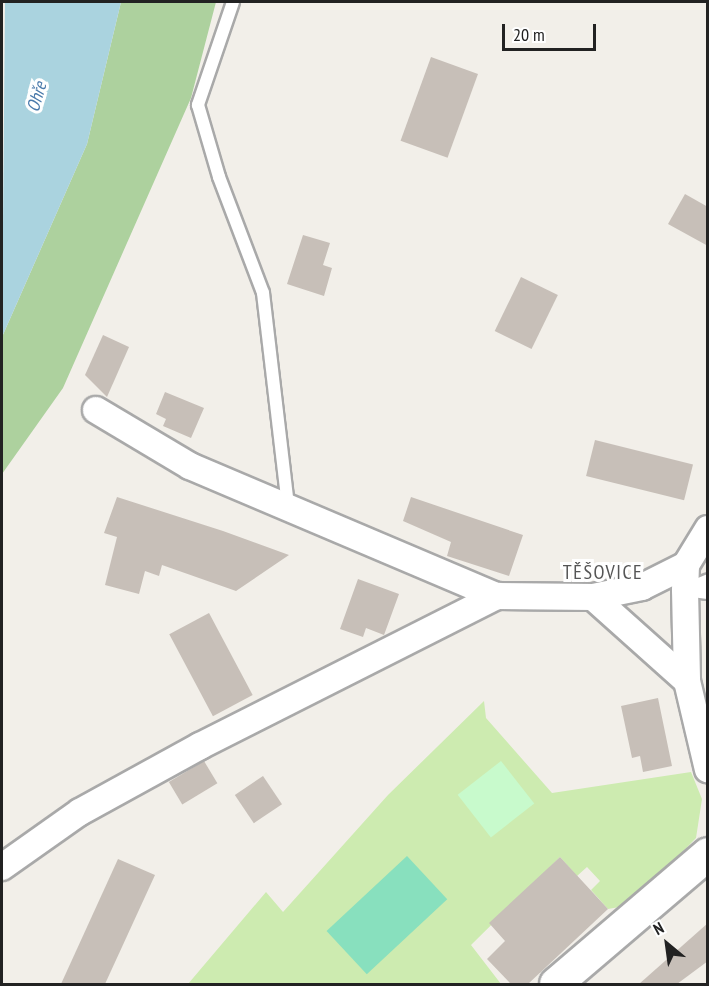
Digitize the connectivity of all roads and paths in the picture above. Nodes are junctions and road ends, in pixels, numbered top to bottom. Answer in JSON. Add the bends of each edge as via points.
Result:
{"nodes":[{"id":1,"x":233,"y":2,"type":"edge"},
{"id":2,"x":96,"y":410,"type":"dead end"},
{"id":3,"x":288,"y":507,"type":"junction"},
{"id":4,"x":708,"y":529,"type":"edge"},
{"id":5,"x":696,"y":582,"type":"edge"},
{"id":6,"x":497,"y":596,"type":"junction"},
{"id":7,"x":593,"y":597,"type":"junction"},
{"id":8,"x":687,"y":681,"type":"junction"},
{"id":9,"x":708,"y":770,"type":"edge"},
{"id":10,"x":708,"y":854,"type":"edge"},
{"id":11,"x":2,"y":867,"type":"edge"},
{"id":12,"x":556,"y":984,"type":"edge"}],
"edges":[{"from":1,"to":3,"type":"lane","via":[[198,105],[219,177],[263,293]]},
{"from":2,"to":3,"type":"street","via":[[190,466]]},
{"from":3,"to":6,"type":"street"},
{"from":4,"to":5,"type":"street"},
{"from":5,"to":7,"type":"street"},
{"from":5,"to":8,"type":"street"},
{"from":6,"to":7,"type":"street"},
{"from":6,"to":11,"type":"street","via":[[200,746],[80,812]]},
{"from":7,"to":8,"type":"street"},
{"from":8,"to":9,"type":"street"},
{"from":10,"to":12,"type":"street"}]}
